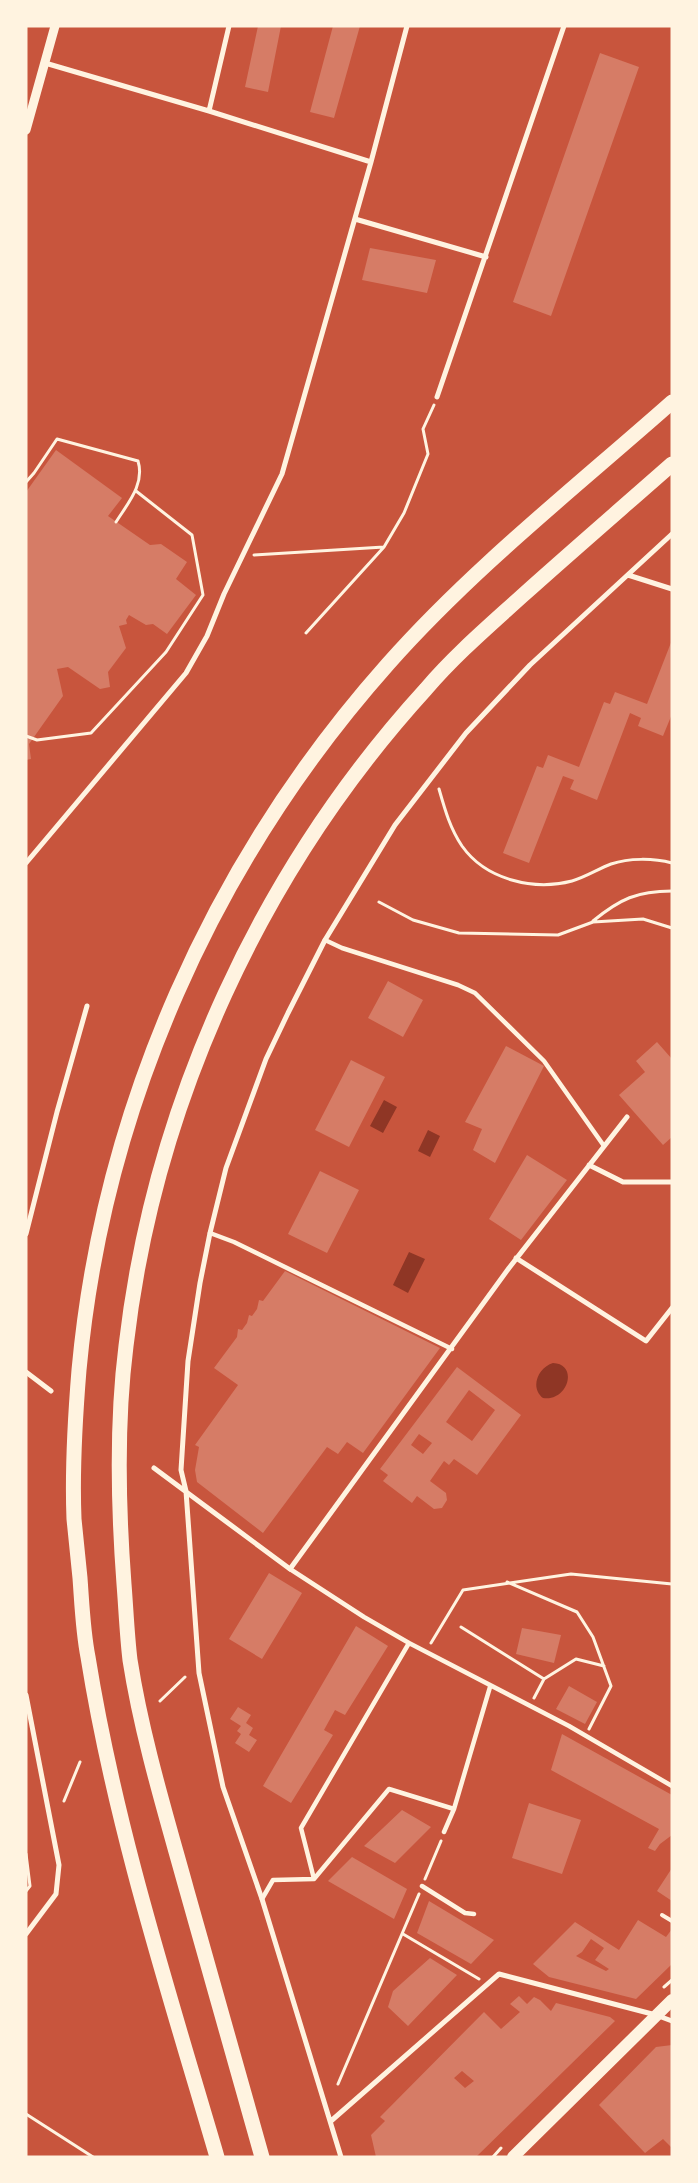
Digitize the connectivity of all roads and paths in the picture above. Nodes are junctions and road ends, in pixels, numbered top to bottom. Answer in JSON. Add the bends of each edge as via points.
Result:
{"nodes":[{"id":1,"x":55,"y":26,"type":"edge"},
{"id":2,"x":229,"y":26,"type":"edge"},
{"id":3,"x":407,"y":26,"type":"edge"},
{"id":4,"x":564,"y":26,"type":"edge"},
{"id":5,"x":45,"y":63,"type":"junction"},
{"id":6,"x":209,"y":111,"type":"junction"},
{"id":7,"x":26,"y":130,"type":"edge"},
{"id":8,"x":371,"y":162,"type":"junction"},
{"id":9,"x":355,"y":219,"type":"junction"},
{"id":10,"x":486,"y":256,"type":"junction"},
{"id":11,"x":437,"y":397,"type":"joint"},
{"id":12,"x":672,"y":402,"type":"edge"},
{"id":13,"x":670,"y":466,"type":"edge"},
{"id":14,"x":26,"y":482,"type":"edge"},
{"id":15,"x":136,"y":491,"type":"junction"},
{"id":16,"x":116,"y":522,"type":"dead end"},
{"id":17,"x":672,"y":534,"type":"edge"},
{"id":18,"x":384,"y":547,"type":"junction"},
{"id":19,"x":242,"y":556,"type":"junction"},
{"id":20,"x":628,"y":575,"type":"junction"},
{"id":21,"x":672,"y":589,"type":"edge"},
{"id":22,"x":306,"y":633,"type":"dead end"},
{"id":23,"x":26,"y":736,"type":"edge"},
{"id":24,"x":439,"y":790,"type":"dead end"},
{"id":25,"x":26,"y":863,"type":"edge"},
{"id":26,"x":672,"y":863,"type":"edge"},
{"id":27,"x":672,"y":891,"type":"edge"},
{"id":28,"x":379,"y":902,"type":"dead end"},
{"id":29,"x":593,"y":922,"type":"junction"},
{"id":30,"x":672,"y":928,"type":"edge"},
{"id":31,"x":326,"y":940,"type":"junction"},
{"id":32,"x":87,"y":1006,"type":"dead end"},
{"id":33,"x":627,"y":1117,"type":"dead end"},
{"id":34,"x":604,"y":1146,"type":"junction"},
{"id":35,"x":589,"y":1165,"type":"junction"},
{"id":36,"x":672,"y":1182,"type":"edge"},
{"id":37,"x":26,"y":1234,"type":"edge"},
{"id":38,"x":210,"y":1234,"type":"junction"},
{"id":39,"x":516,"y":1258,"type":"junction"},
{"id":40,"x":672,"y":1308,"type":"edge"},
{"id":41,"x":452,"y":1349,"type":"junction"},
{"id":42,"x":26,"y":1372,"type":"edge"},
{"id":43,"x":51,"y":1391,"type":"dead end"},
{"id":44,"x":154,"y":1468,"type":"dead end"},
{"id":45,"x":186,"y":1492,"type":"junction"},
{"id":46,"x":290,"y":1569,"type":"junction"},
{"id":47,"x":506,"y":1582,"type":"junction"},
{"id":48,"x":672,"y":1584,"type":"edge"},
{"id":49,"x":461,"y":1627,"type":"dead end"},
{"id":50,"x":409,"y":1643,"type":"junction"},
{"id":51,"x":429,"y":1647,"type":"dead end"},
{"id":52,"x":604,"y":1666,"type":"junction"},
{"id":53,"x":185,"y":1677,"type":"dead end"},
{"id":54,"x":544,"y":1679,"type":"junction"},
{"id":55,"x":490,"y":1687,"type":"junction"},
{"id":56,"x":26,"y":1695,"type":"edge"},
{"id":57,"x":160,"y":1701,"type":"dead end"},
{"id":58,"x":529,"y":1706,"type":"junction"},
{"id":59,"x":584,"y":1736,"type":"junction"},
{"id":60,"x":80,"y":1762,"type":"dead end"},
{"id":61,"x":672,"y":1786,"type":"edge"},
{"id":62,"x":64,"y":1801,"type":"dead end"},
{"id":63,"x":454,"y":1809,"type":"junction"},
{"id":64,"x":444,"y":1832,"type":"joint"},
{"id":65,"x":26,"y":1854,"type":"edge"},
{"id":66,"x":314,"y":1879,"type":"junction"},
{"id":67,"x":422,"y":1886,"type":"junction"},
{"id":68,"x":26,"y":1891,"type":"edge"},
{"id":69,"x":262,"y":1899,"type":"junction"},
{"id":70,"x":474,"y":1914,"type":"dead end"},
{"id":71,"x":662,"y":1915,"type":"dead end"},
{"id":72,"x":672,"y":1921,"type":"edge"},
{"id":73,"x":26,"y":1934,"type":"edge"},
{"id":74,"x":402,"y":1934,"type":"junction"},
{"id":75,"x":476,"y":1976,"type":"dead end"},
{"id":76,"x":672,"y":2000,"type":"edge"},
{"id":77,"x":656,"y":2015,"type":"junction"},
{"id":78,"x":672,"y":2021,"type":"edge"},
{"id":79,"x":338,"y":2084,"type":"dead end"},
{"id":80,"x":26,"y":2114,"type":"edge"},
{"id":81,"x":331,"y":2122,"type":"junction"},
{"id":82,"x":93,"y":2157,"type":"edge"},
{"id":83,"x":217,"y":2157,"type":"edge"},
{"id":84,"x":262,"y":2157,"type":"edge"},
{"id":85,"x":341,"y":2157,"type":"edge"},
{"id":86,"x":513,"y":2157,"type":"edge"}],
"edges":[{"from":1,"to":5,"type":"street"},
{"from":2,"to":6,"type":"street"},
{"from":3,"to":8,"type":"street"},
{"from":4,"to":10,"type":"street"},
{"from":5,"to":6,"type":"street"},
{"from":5,"to":7,"type":"street"},
{"from":6,"to":8,"type":"street"},
{"from":8,"to":9,"type":"street"},
{"from":9,"to":10,"type":"street"},
{"from":9,"to":19,"type":"street","via":[[282,474]]},
{"from":10,"to":11,"type":"street"},
{"from":11,"to":18,"type":"path","via":[[423,429],[428,454],[404,513]]},
{"from":12,"to":83,"type":"highway","via":[[512,541],[440,610],[389,663],[332,731],[298,778],[254,843],[180,985],[139,1089],[105,1207],[92,1266],[76,1403],[74,1517],[87,1655],[116,1796]]},
{"from":13,"to":84,"type":"highway","via":[[456,655],[422,692],[330,808],[261,920],[212,1021],[168,1145],[149,1212],[126,1345],[119,1452],[119,1515],[130,1659],[156,1780]]},
{"from":14,"to":15,"type":"path","via":[[57,439],[138,461],[141,470]]},
{"from":15,"to":16,"type":"path"},
{"from":15,"to":23,"type":"path","via":[[192,535],[203,595],[166,652],[91,733],[37,740]]},
{"from":17,"to":20,"type":"street"},
{"from":18,"to":19,"type":"path"},
{"from":18,"to":22,"type":"path"},
{"from":19,"to":25,"type":"street","via":[[207,636],[186,673]]},
{"from":20,"to":21,"type":"street"},
{"from":20,"to":31,"type":"street","via":[[530,665],[466,733],[395,825]]},
{"from":24,"to":26,"type":"path","via":[[448,819],[463,847],[485,868],[509,879],[555,884],[626,861]]},
{"from":27,"to":29,"type":"path","via":[[649,891],[621,901]]},
{"from":28,"to":29,"type":"path","via":[[413,920],[459,933],[558,934]]},
{"from":29,"to":30,"type":"path","via":[[644,918]]},
{"from":31,"to":34,"type":"street","via":[[475,993],[544,1062]]},
{"from":31,"to":38,"type":"street","via":[[266,1060],[226,1168]]},
{"from":32,"to":37,"type":"street","via":[[56,1112]]},
{"from":33,"to":34,"type":"street"},
{"from":34,"to":35,"type":"street"},
{"from":35,"to":36,"type":"street","via":[[623,1182]]},
{"from":35,"to":39,"type":"street"},
{"from":38,"to":41,"type":"street","via":[[234,1242]]},
{"from":38,"to":45,"type":"street","via":[[188,1361],[181,1470]]},
{"from":39,"to":40,"type":"street","via":[[646,1341]]},
{"from":39,"to":41,"type":"street"},
{"from":41,"to":46,"type":"street"},
{"from":42,"to":43,"type":"street"},
{"from":44,"to":45,"type":"street"},
{"from":45,"to":46,"type":"street"},
{"from":45,"to":69,"type":"street","via":[[199,1673],[223,1787]]},
{"from":46,"to":50,"type":"street"},
{"from":47,"to":48,"type":"path","via":[[571,1574]]},
{"from":47,"to":51,"type":"path","via":[[463,1590]]},
{"from":47,"to":52,"type":"path","via":[[578,1612]]},
{"from":49,"to":54,"type":"path"},
{"from":50,"to":55,"type":"street"},
{"from":50,"to":66,"type":"street","via":[[301,1828]]},
{"from":52,"to":54,"type":"path","via":[[576,1659]]},
{"from":52,"to":59,"type":"path","via":[[611,1686]]},
{"from":53,"to":57,"type":"path"},
{"from":54,"to":58,"type":"path"},
{"from":55,"to":58,"type":"street"},
{"from":55,"to":63,"type":"street"},
{"from":56,"to":73,"type":"street","via":[[59,1865],[56,1894]]},
{"from":58,"to":59,"type":"street"},
{"from":59,"to":61,"type":"street"},
{"from":60,"to":62,"type":"path"},
{"from":63,"to":64,"type":"street"},
{"from":63,"to":66,"type":"street","via":[[389,1789]]},
{"from":64,"to":67,"type":"path"},
{"from":65,"to":68,"type":"path","via":[[30,1886]]},
{"from":66,"to":69,"type":"street","via":[[273,1880]]},
{"from":67,"to":70,"type":"street","via":[[465,1914]]},
{"from":67,"to":74,"type":"path"},
{"from":69,"to":81,"type":"street"},
{"from":71,"to":72,"type":"lane"},
{"from":74,"to":75,"type":"path"},
{"from":74,"to":79,"type":"path"},
{"from":76,"to":77,"type":"main road"},
{"from":77,"to":78,"type":"street"},
{"from":77,"to":81,"type":"street","via":[[499,1974]]},
{"from":77,"to":86,"type":"main road"},
{"from":80,"to":82,"type":"path"},
{"from":81,"to":85,"type":"street"}]}
